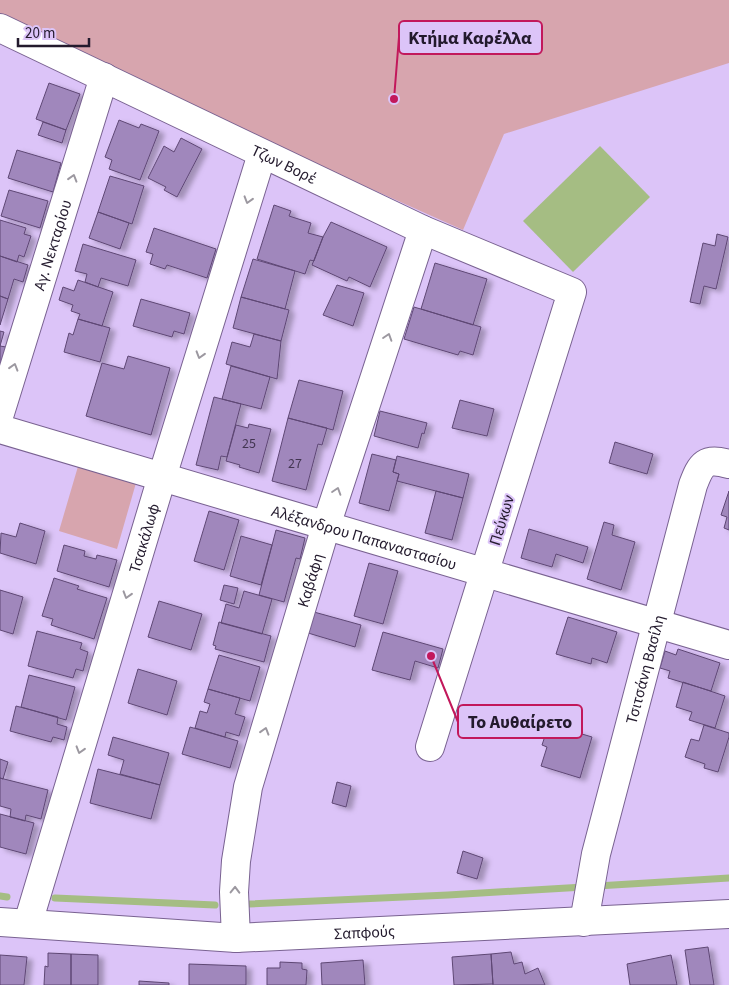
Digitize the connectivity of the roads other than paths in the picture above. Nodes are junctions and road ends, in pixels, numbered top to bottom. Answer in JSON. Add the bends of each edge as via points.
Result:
{"nodes":[{"id":1,"x":0,"y":28,"type":"edge"},
{"id":2,"x":104,"y":77,"type":"junction"},
{"id":3,"x":262,"y":154,"type":"junction"},
{"id":4,"x":423,"y":230,"type":"junction"},
{"id":5,"x":572,"y":292,"type":"joint"},
{"id":6,"x":0,"y":413,"type":"edge"},
{"id":7,"x":0,"y":429,"type":"edge"},
{"id":8,"x":729,"y":464,"type":"edge"},
{"id":9,"x":162,"y":477,"type":"junction"},
{"id":10,"x":326,"y":526,"type":"junction"},
{"id":11,"x":484,"y":573,"type":"junction"},
{"id":12,"x":655,"y":624,"type":"junction"},
{"id":13,"x":729,"y":645,"type":"edge"},
{"id":14,"x":430,"y":747,"type":"dead end"},
{"id":15,"x":585,"y":913,"type":"junction"},
{"id":16,"x":729,"y":914,"type":"edge"},
{"id":17,"x":0,"y":922,"type":"edge"},
{"id":18,"x":28,"y":923,"type":"junction"},
{"id":19,"x":236,"y":938,"type":"junction"}],
"edges":[{"from":1,"to":2,"type":"street","name":"Τζων Βορέ"},
{"from":2,"to":3,"type":"street","name":"Τζων Βορέ"},
{"from":6,"to":2,"type":"street","name":"Αγ. Νεκταρίου","one_way":true},
{"from":3,"to":4,"type":"street","name":"Τζων Βορέ"},
{"from":3,"to":9,"type":"street","name":"Τσακάλωφ","one_way":true},
{"from":4,"to":5,"type":"street","name":"Τζων Βορέ"},
{"from":10,"to":4,"type":"street","name":"Καβάφη","one_way":true},
{"from":5,"to":11,"type":"street","name":"Πεύκων"},
{"from":7,"to":9,"type":"street","name":"Αλέξανδρου Παπαναστασίου"},
{"from":8,"to":12,"type":"street","name":"Τσιτσάνη Βασίλη","via":[[713,460],[698,472]]},
{"from":9,"to":10,"type":"street","name":"Αλέξανδρου Παπαναστασίου"},
{"from":9,"to":18,"type":"street","name":"Τσακάλωφ","one_way":true},
{"from":10,"to":11,"type":"street","name":"Αλέξανδρου Παπαναστασίου"},
{"from":19,"to":10,"type":"street","name":"Καβάφη","one_way":true,"via":[[236,861],[248,787]]},
{"from":11,"to":12,"type":"street","name":"Αλέξανδρου Παπαναστασίου"},
{"from":11,"to":14,"type":"street","name":"Πεύκων"},
{"from":12,"to":13,"type":"street","name":"Αλέξανδρου Παπαναστασίου"},
{"from":12,"to":15,"type":"street","name":"Τσιτσάνη Βασίλη","via":[[596,854]]},
{"from":15,"to":16,"type":"street","name":"Σαπφούς"},
{"from":15,"to":19,"type":"street","name":"Σαπφούς"},
{"from":17,"to":18,"type":"street","name":"Σαπφούς"},
{"from":18,"to":19,"type":"street","name":"Σαπφούς"}]}
